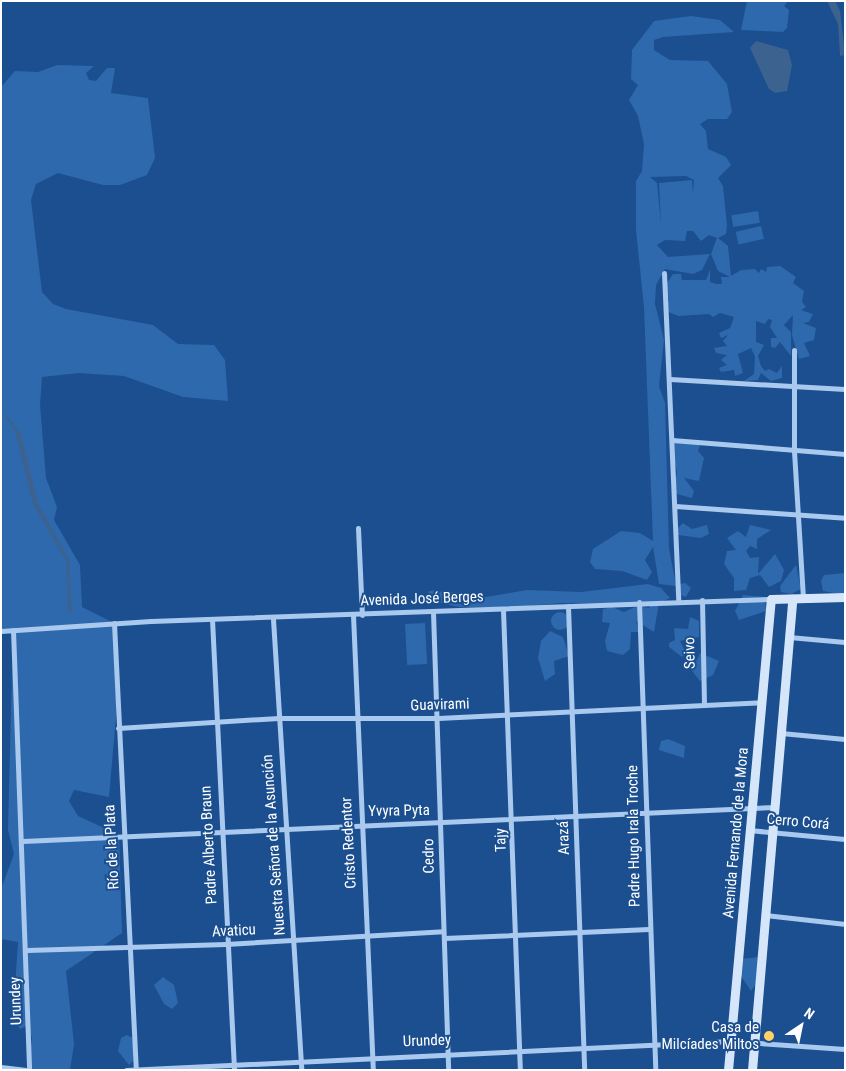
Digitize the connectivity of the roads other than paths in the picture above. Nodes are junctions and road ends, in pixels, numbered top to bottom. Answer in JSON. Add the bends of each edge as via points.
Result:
{"nodes":[{"id":1,"x":664,"y":273,"type":"dead end"},
{"id":2,"x":794,"y":350,"type":"dead end"},
{"id":3,"x":670,"y":379,"type":"junction"},
{"id":4,"x":792,"y":386,"type":"junction"},
{"id":5,"x":845,"y":388,"type":"edge"},
{"id":6,"x":672,"y":440,"type":"junction"},
{"id":7,"x":794,"y":450,"type":"junction"},
{"id":8,"x":845,"y":454,"type":"edge"},
{"id":9,"x":674,"y":506,"type":"junction"},
{"id":10,"x":798,"y":514,"type":"junction"},
{"id":11,"x":845,"y":518,"type":"edge"},
{"id":12,"x":358,"y":528,"type":"dead end"},
{"id":13,"x":845,"y":597,"type":"edge"},
{"id":14,"x":803,"y":598,"type":"junction"},
{"id":15,"x":771,"y":599,"type":"junction"},
{"id":16,"x":792,"y":599,"type":"junction"},
{"id":17,"x":678,"y":600,"type":"junction"},
{"id":18,"x":702,"y":600,"type":"junction"},
{"id":19,"x":639,"y":602,"type":"junction"},
{"id":20,"x":568,"y":606,"type":"junction"},
{"id":21,"x":504,"y":610,"type":"junction"},
{"id":22,"x":433,"y":612,"type":"junction"},
{"id":23,"x":353,"y":614,"type":"junction"},
{"id":24,"x":362,"y":615,"type":"junction"},
{"id":25,"x":212,"y":619,"type":"junction"},
{"id":26,"x":274,"y":619,"type":"junction"},
{"id":27,"x":114,"y":623,"type":"junction"},
{"id":28,"x":13,"y":630,"type":"junction"},
{"id":29,"x":1,"y":631,"type":"edge"},
{"id":30,"x":789,"y":637,"type":"junction"},
{"id":31,"x":845,"y":642,"type":"edge"},
{"id":32,"x":762,"y":702,"type":"junction"},
{"id":33,"x":704,"y":706,"type":"junction"},
{"id":34,"x":643,"y":709,"type":"junction"},
{"id":35,"x":572,"y":712,"type":"junction"},
{"id":36,"x":510,"y":715,"type":"junction"},
{"id":37,"x":279,"y":718,"type":"junction"},
{"id":38,"x":438,"y":718,"type":"junction"},
{"id":39,"x":355,"y":720,"type":"junction"},
{"id":40,"x":216,"y":722,"type":"junction"},
{"id":41,"x":118,"y":728,"type":"junction"},
{"id":42,"x":781,"y":733,"type":"junction"},
{"id":43,"x":845,"y":739,"type":"edge"},
{"id":44,"x":775,"y":807,"type":"junction"},
{"id":45,"x":752,"y":809,"type":"junction"},
{"id":46,"x":647,"y":812,"type":"junction"},
{"id":47,"x":576,"y":816,"type":"junction"},
{"id":48,"x":512,"y":820,"type":"junction"},
{"id":49,"x":441,"y":822,"type":"junction"},
{"id":50,"x":360,"y":824,"type":"junction"},
{"id":51,"x":285,"y":828,"type":"junction"},
{"id":52,"x":750,"y":830,"type":"junction"},
{"id":53,"x":773,"y":832,"type":"junction"},
{"id":54,"x":220,"y":833,"type":"junction"},
{"id":55,"x":845,"y":838,"type":"edge"},
{"id":56,"x":124,"y":839,"type":"junction"},
{"id":57,"x":23,"y":841,"type":"junction"},
{"id":58,"x":765,"y":915,"type":"junction"},
{"id":59,"x":845,"y":924,"type":"edge"},
{"id":60,"x":649,"y":929,"type":"junction"},
{"id":61,"x":443,"y":931,"type":"junction"},
{"id":62,"x":579,"y":932,"type":"junction"},
{"id":63,"x":516,"y":934,"type":"junction"},
{"id":64,"x":366,"y":936,"type":"junction"},
{"id":65,"x":444,"y":938,"type":"junction"},
{"id":66,"x":292,"y":940,"type":"junction"},
{"id":67,"x":226,"y":944,"type":"junction"},
{"id":68,"x":129,"y":948,"type":"junction"},
{"id":69,"x":26,"y":950,"type":"junction"},
{"id":70,"x":730,"y":1040,"type":"junction"},
{"id":71,"x":755,"y":1042,"type":"junction"},
{"id":72,"x":655,"y":1044,"type":"junction"},
{"id":73,"x":584,"y":1047,"type":"junction"},
{"id":74,"x":845,"y":1049,"type":"edge"},
{"id":75,"x":520,"y":1050,"type":"junction"},
{"id":76,"x":448,"y":1053,"type":"junction"},
{"id":77,"x":372,"y":1056,"type":"junction"},
{"id":78,"x":300,"y":1059,"type":"junction"},
{"id":79,"x":1,"y":1067,"type":"edge"},
{"id":80,"x":234,"y":1067,"type":"edge"},
{"id":81,"x":28,"y":1070,"type":"edge"},
{"id":82,"x":126,"y":1070,"type":"edge"},
{"id":83,"x":136,"y":1070,"type":"edge"},
{"id":84,"x":301,"y":1070,"type":"edge"},
{"id":85,"x":373,"y":1070,"type":"edge"},
{"id":86,"x":448,"y":1070,"type":"edge"},
{"id":87,"x":520,"y":1070,"type":"edge"},
{"id":88,"x":584,"y":1070,"type":"edge"},
{"id":89,"x":655,"y":1070,"type":"edge"},
{"id":90,"x":728,"y":1070,"type":"edge"},
{"id":91,"x":752,"y":1070,"type":"edge"}],
"edges":[{"from":1,"to":3,"type":"street"},
{"from":2,"to":4,"type":"street"},
{"from":3,"to":4,"type":"street"},
{"from":3,"to":6,"type":"street"},
{"from":4,"to":5,"type":"street"},
{"from":4,"to":7,"type":"street"},
{"from":6,"to":7,"type":"street"},
{"from":6,"to":9,"type":"street"},
{"from":7,"to":8,"type":"street"},
{"from":7,"to":10,"type":"street"},
{"from":9,"to":10,"type":"street"},
{"from":9,"to":17,"type":"street"},
{"from":10,"to":11,"type":"street"},
{"from":10,"to":14,"type":"street"},
{"from":12,"to":24,"type":"street"},
{"from":13,"to":14,"type":"main road","name":"Avenida José Berges"},
{"from":14,"to":16,"type":"main road","name":"Avenida José Berges"},
{"from":15,"to":16,"type":"main road","name":"Avenida José Berges"},
{"from":15,"to":18,"type":"street","name":"Avenida José Berges"},
{"from":15,"to":32,"type":"main road","name":"Avenida Fernando de la Mora"},
{"from":16,"to":30,"type":"main road"},
{"from":17,"to":18,"type":"street","name":"Avenida José Berges"},
{"from":17,"to":19,"type":"street","name":"Avenida José Berges"},
{"from":18,"to":33,"type":"street","name":"Seivo"},
{"from":19,"to":20,"type":"street","name":"Avenida José Berges"},
{"from":19,"to":34,"type":"street","name":"Padre Hugo Irala Troche"},
{"from":20,"to":21,"type":"street","name":"Avenida José Berges"},
{"from":20,"to":35,"type":"street","name":"Arazá"},
{"from":21,"to":22,"type":"street","name":"Avenida José Berges"},
{"from":21,"to":36,"type":"street","name":"Tajy"},
{"from":22,"to":24,"type":"street","name":"Avenida José Berges"},
{"from":22,"to":38,"type":"street","name":"Cedro"},
{"from":23,"to":24,"type":"street","name":"Avenida José Berges"},
{"from":23,"to":26,"type":"street","name":"Avenida José Berges"},
{"from":23,"to":39,"type":"street","name":"Cristo Redentor"},
{"from":25,"to":26,"type":"street","name":"Avenida José Berges"},
{"from":25,"to":27,"type":"street","name":"Avenida José Berges"},
{"from":25,"to":40,"type":"street","name":"Padre Alberto Braun"},
{"from":26,"to":37,"type":"street","name":"Nuestra Señora de la Asunción"},
{"from":27,"to":28,"type":"street","name":"Avenida José Berges"},
{"from":27,"to":41,"type":"street","name":"Río de la Plata"},
{"from":28,"to":29,"type":"street","name":"Avenida José Berges"},
{"from":28,"to":57,"type":"street","name":"Urundey"},
{"from":30,"to":31,"type":"street"},
{"from":30,"to":42,"type":"main road"},
{"from":32,"to":33,"type":"street","name":"Guavirami"},
{"from":32,"to":45,"type":"main road","name":"Avenida Fernando de la Mora"},
{"from":33,"to":34,"type":"street","name":"Guavirami"},
{"from":34,"to":35,"type":"street","name":"Guavirami"},
{"from":34,"to":46,"type":"street","name":"Padre Hugo Irala Troche"},
{"from":35,"to":36,"type":"street","name":"Guavirami"},
{"from":35,"to":47,"type":"street","name":"Arazá"},
{"from":36,"to":38,"type":"street","name":"Guavirami"},
{"from":36,"to":48,"type":"street","name":"Tajy"},
{"from":37,"to":39,"type":"street","name":"Guavirami"},
{"from":37,"to":40,"type":"street","name":"Guavirami"},
{"from":37,"to":51,"type":"street","name":"Nuestra Señora de la Asunción"},
{"from":38,"to":39,"type":"street","name":"Guavirami"},
{"from":38,"to":49,"type":"street","name":"Cedro"},
{"from":39,"to":50,"type":"street","name":"Cristo Redentor"},
{"from":40,"to":41,"type":"street","name":"Guavirami"},
{"from":40,"to":54,"type":"street","name":"Padre Alberto Braun"},
{"from":41,"to":56,"type":"street","name":"Río de la Plata"},
{"from":42,"to":43,"type":"street"},
{"from":42,"to":44,"type":"main road"},
{"from":44,"to":45,"type":"street","name":"Yvyra Pyta"},
{"from":44,"to":53,"type":"main road"},
{"from":45,"to":46,"type":"street","name":"Yvyra Pyta"},
{"from":45,"to":52,"type":"main road","name":"Avenida Fernando de la Mora"},
{"from":46,"to":47,"type":"street","name":"Yvyra Pyta"},
{"from":46,"to":60,"type":"street","name":"Padre Hugo Irala Troche"},
{"from":47,"to":48,"type":"street","name":"Yvyra Pyta"},
{"from":47,"to":62,"type":"street","name":"Arazá"},
{"from":48,"to":49,"type":"street","name":"Yvyra Pyta"},
{"from":48,"to":63,"type":"street","name":"Tajy"},
{"from":49,"to":50,"type":"street","name":"Yvyra Pyta"},
{"from":49,"to":61,"type":"street","name":"Cedro"},
{"from":50,"to":51,"type":"street","name":"Yvyra Pyta"},
{"from":50,"to":64,"type":"street","name":"Cristo Redentor"},
{"from":51,"to":54,"type":"street","name":"Yvyra Pyta"},
{"from":51,"to":66,"type":"street","name":"Nuestra Señora de la Asunción"},
{"from":52,"to":53,"type":"street","name":"Cerro Corá"},
{"from":52,"to":70,"type":"main road","name":"Avenida Fernando de la Mora"},
{"from":53,"to":55,"type":"street","name":"Cerro Corá"},
{"from":53,"to":58,"type":"main road"},
{"from":54,"to":56,"type":"street","name":"Yvyra Pyta"},
{"from":54,"to":67,"type":"street","name":"Padre Alberto Braun"},
{"from":56,"to":57,"type":"street","name":"Yvyra Pyta"},
{"from":56,"to":68,"type":"street","name":"Río de la Plata"},
{"from":57,"to":69,"type":"street","name":"Urundey"},
{"from":58,"to":59,"type":"street"},
{"from":58,"to":71,"type":"main road"},
{"from":60,"to":62,"type":"street"},
{"from":60,"to":72,"type":"street","name":"Padre Hugo Irala Troche"},
{"from":61,"to":64,"type":"street","name":"Avaticu"},
{"from":61,"to":65,"type":"street","name":"Cedro"},
{"from":62,"to":63,"type":"street"},
{"from":62,"to":73,"type":"street","name":"Arazá"},
{"from":63,"to":65,"type":"street"},
{"from":63,"to":75,"type":"street","name":"Tajy"},
{"from":64,"to":66,"type":"street","name":"Avaticu"},
{"from":64,"to":77,"type":"street","name":"Cristo Redentor"},
{"from":65,"to":76,"type":"street","name":"Cedro"},
{"from":66,"to":67,"type":"street","name":"Avaticu"},
{"from":66,"to":78,"type":"street","name":"Nuestra Señora de la Asunción"},
{"from":67,"to":68,"type":"street","name":"Avaticu"},
{"from":67,"to":80,"type":"street","name":"Padre Alberto Braun"},
{"from":68,"to":69,"type":"street","name":"Avaticu"},
{"from":68,"to":83,"type":"street","name":"Río de la Plata"},
{"from":69,"to":81,"type":"street","name":"Urundey"},
{"from":70,"to":71,"type":"street","name":"Urundey"},
{"from":70,"to":72,"type":"street","name":"Urundey"},
{"from":70,"to":90,"type":"main road","name":"Avenida Fernando de la Mora"},
{"from":71,"to":74,"type":"street","name":"Urundey"},
{"from":71,"to":91,"type":"main road"},
{"from":72,"to":73,"type":"street","name":"Urundey"},
{"from":72,"to":89,"type":"street","name":"Padre Hugo Irala Troche"},
{"from":73,"to":75,"type":"street","name":"Urundey"},
{"from":73,"to":88,"type":"street","name":"Arazá"},
{"from":75,"to":76,"type":"street","name":"Urundey"},
{"from":75,"to":87,"type":"street","name":"Tajy"},
{"from":76,"to":77,"type":"street","name":"Urundey"},
{"from":76,"to":86,"type":"street","name":"Cedro"},
{"from":77,"to":78,"type":"street","name":"Urundey"},
{"from":77,"to":85,"type":"street","name":"Cristo Redentor"},
{"from":78,"to":80,"type":"street","name":"Urundey"},
{"from":78,"to":84,"type":"street","name":"Nuestra Señora de la Asunción"},
{"from":79,"to":81,"type":"street","via":[[15,1066]]},
{"from":80,"to":83,"type":"street","name":"Urundey"},
{"from":82,"to":83,"type":"street","name":"Urundey"}]}
